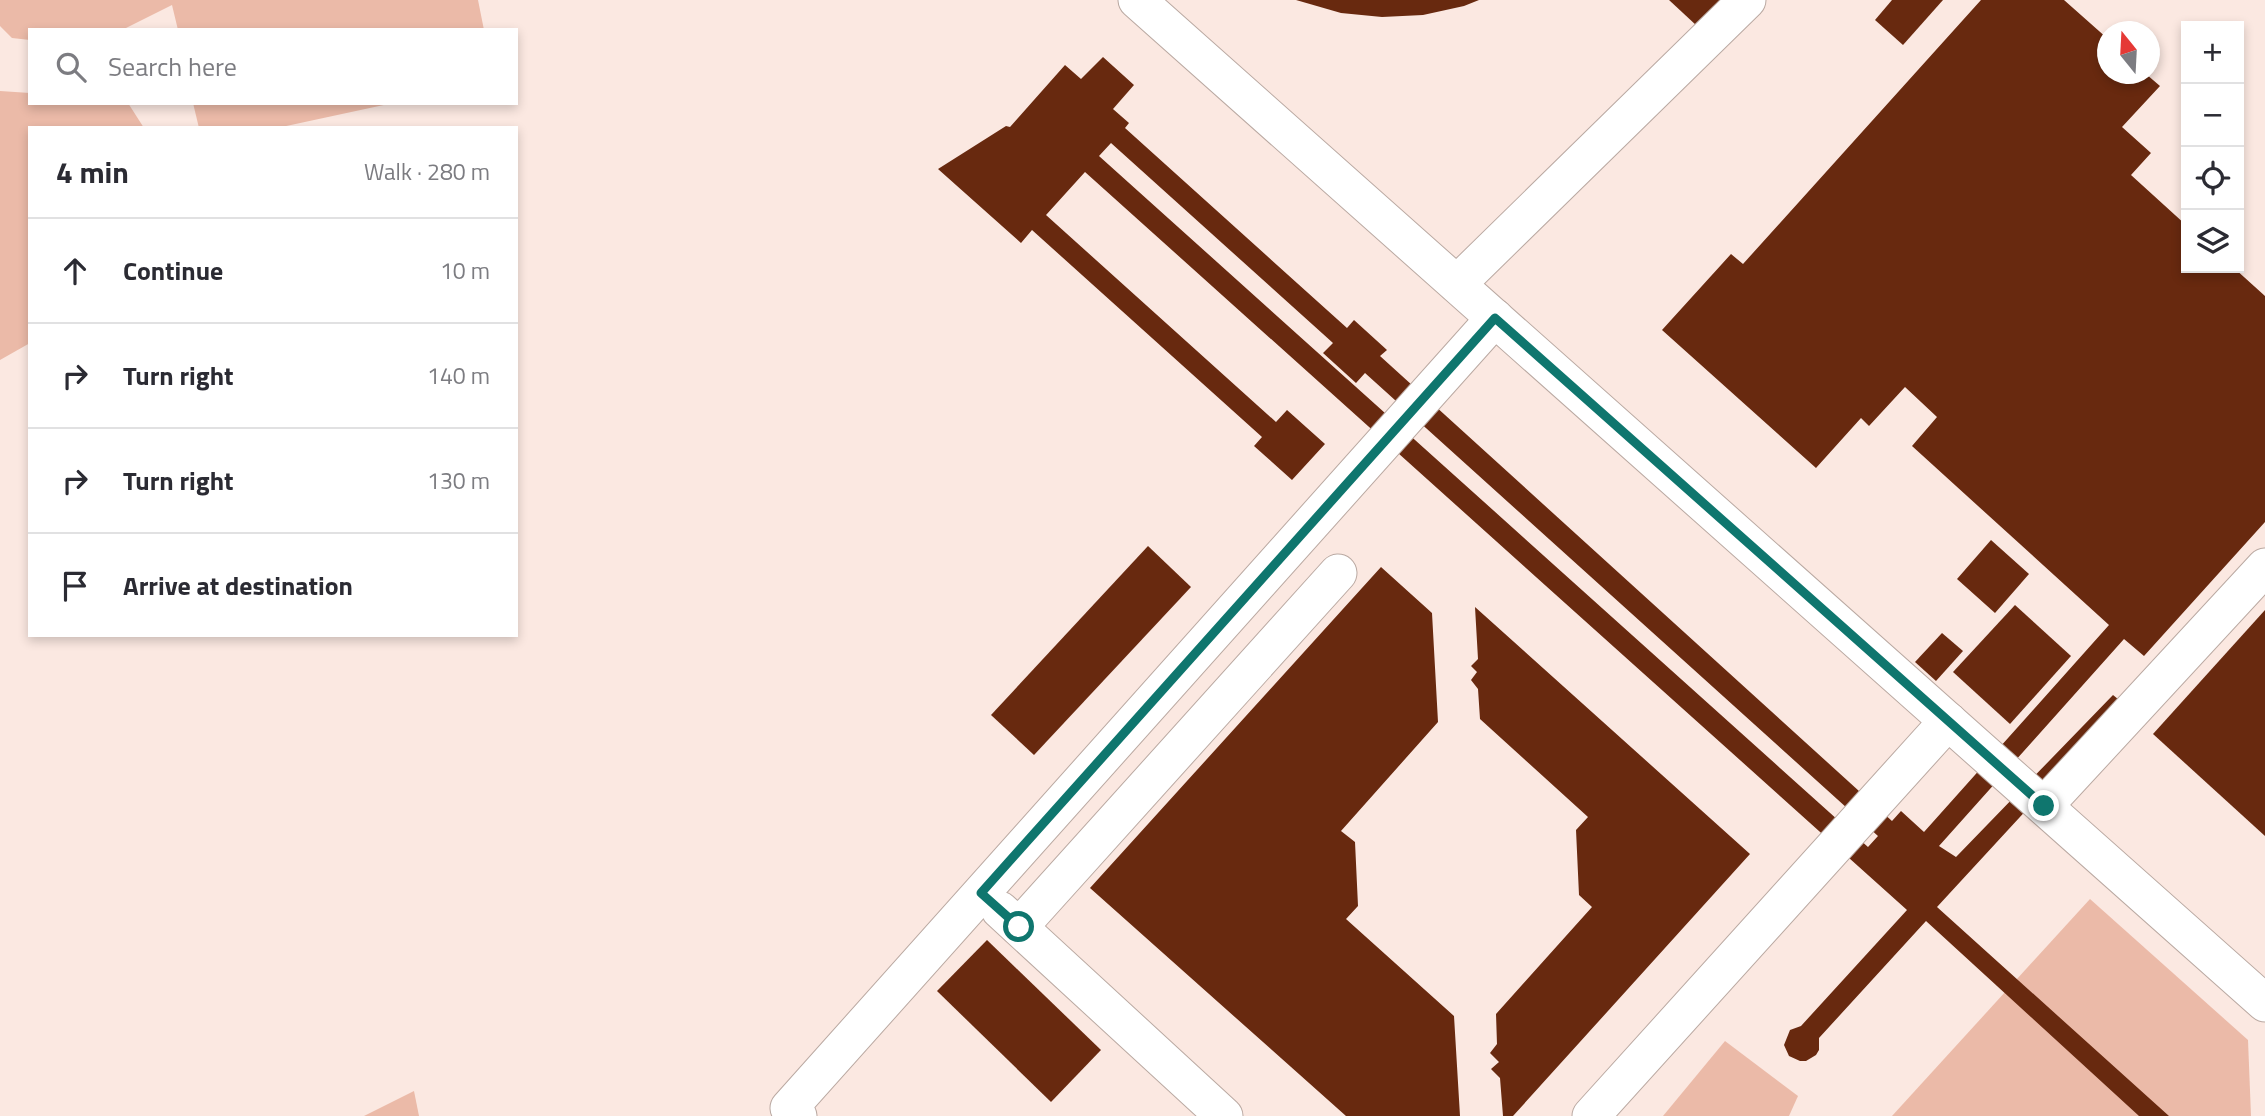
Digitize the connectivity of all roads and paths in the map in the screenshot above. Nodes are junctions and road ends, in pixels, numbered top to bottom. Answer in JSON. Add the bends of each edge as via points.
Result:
{"nodes":[{"id":1,"x":1137,"y":0,"type":"edge"},
{"id":2,"x":1747,"y":0,"type":"edge"},
{"id":3,"x":1457,"y":284,"type":"junction"},
{"id":4,"x":1495,"y":318,"type":"junction"},
{"id":5,"x":2265,"y":567,"type":"edge"},
{"id":6,"x":1338,"y":573,"type":"dead end"},
{"id":7,"x":1948,"y":721,"type":"junction"},
{"id":8,"x":2044,"y":806,"type":"junction"},
{"id":9,"x":981,"y":893,"type":"junction"},
{"id":10,"x":1019,"y":927,"type":"junction"},
{"id":11,"x":2265,"y":1003,"type":"edge"},
{"id":12,"x":799,"y":1116,"type":"edge"},
{"id":13,"x":1224,"y":1116,"type":"edge"},
{"id":14,"x":1591,"y":1116,"type":"edge"}],
"edges":[{"from":1,"to":3,"type":"lane"},
{"from":2,"to":3,"type":"lane"},
{"from":3,"to":4,"type":"lane"},
{"from":4,"to":7,"type":"lane"},
{"from":4,"to":9,"type":"lane"},
{"from":5,"to":8,"type":"lane"},
{"from":6,"to":10,"type":"lane"},
{"from":7,"to":8,"type":"lane"},
{"from":7,"to":14,"type":"lane"},
{"from":8,"to":11,"type":"lane"},
{"from":9,"to":10,"type":"lane"},
{"from":9,"to":12,"type":"lane","via":[[789,1108]]},
{"from":10,"to":13,"type":"lane"}]}
